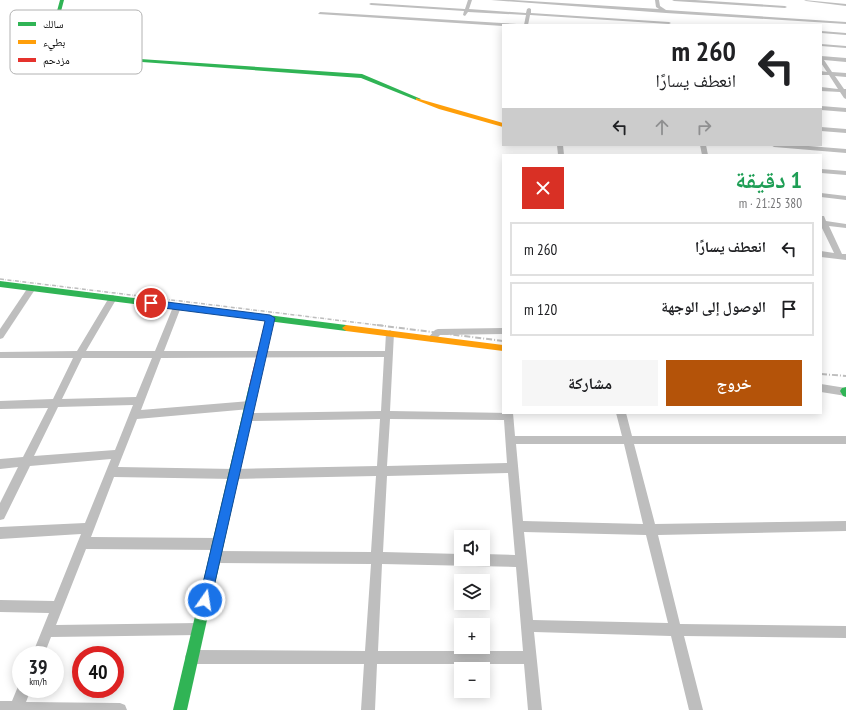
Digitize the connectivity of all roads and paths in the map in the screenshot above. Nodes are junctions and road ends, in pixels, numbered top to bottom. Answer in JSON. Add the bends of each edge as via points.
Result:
{"nodes":[{"id":1,"x":62,"y":0,"type":"edge"},
{"id":2,"x":409,"y":0,"type":"edge"},
{"id":3,"x":470,"y":0,"type":"edge"},
{"id":4,"x":493,"y":0,"type":"edge"},
{"id":5,"x":590,"y":0,"type":"edge"},
{"id":6,"x":656,"y":0,"type":"edge"},
{"id":7,"x":674,"y":0,"type":"edge"},
{"id":8,"x":780,"y":0,"type":"edge"},
{"id":9,"x":806,"y":0,"type":"edge"},
{"id":10,"x":529,"y":1,"type":"edge"},
{"id":11,"x":722,"y":1,"type":"edge"},
{"id":12,"x":371,"y":4,"type":"dead end"},
{"id":13,"x":846,"y":5,"type":"edge"},
{"id":14,"x":406,"y":6,"type":"junction"},
{"id":15,"x":590,"y":6,"type":"junction"},
{"id":16,"x":786,"y":6,"type":"junction"},
{"id":17,"x":59,"y":10,"type":"edge"},
{"id":18,"x":467,"y":10,"type":"junction"},
{"id":19,"x":666,"y":11,"type":"junction"},
{"id":20,"x":789,"y":11,"type":"dead end"},
{"id":21,"x":320,"y":13,"type":"dead end"},
{"id":22,"x":528,"y":15,"type":"junction"},
{"id":23,"x":728,"y":15,"type":"junction"},
{"id":24,"x":794,"y":17,"type":"junction"},
{"id":25,"x":399,"y":18,"type":"junction"},
{"id":26,"x":592,"y":19,"type":"junction"},
{"id":27,"x":730,"y":20,"type":"dead end"},
{"id":28,"x":463,"y":22,"type":"junction"},
{"id":29,"x":846,"y":23,"type":"edge"},
{"id":30,"x":502,"y":24,"type":"edge"},
{"id":31,"x":526,"y":24,"type":"edge"},
{"id":32,"x":592,"y":24,"type":"edge"},
{"id":33,"x":669,"y":24,"type":"edge"},
{"id":34,"x":798,"y":24,"type":"edge"},
{"id":35,"x":822,"y":32,"type":"edge"},
{"id":36,"x":846,"y":34,"type":"edge"},
{"id":37,"x":822,"y":45,"type":"edge"},
{"id":38,"x":846,"y":47,"type":"edge"},
{"id":39,"x":822,"y":58,"type":"edge"},
{"id":40,"x":822,"y":60,"type":"edge"},
{"id":41,"x":846,"y":60,"type":"edge"},
{"id":42,"x":142,"y":61,"type":"edge"},
{"id":43,"x":822,"y":73,"type":"edge"},
{"id":44,"x":831,"y":74,"type":"junction"},
{"id":45,"x":846,"y":75,"type":"edge"},
{"id":46,"x":822,"y":89,"type":"edge"},
{"id":47,"x":844,"y":90,"type":"edge"},
{"id":48,"x":846,"y":97,"type":"edge"},
{"id":49,"x":822,"y":108,"type":"edge"},
{"id":50,"x":846,"y":110,"type":"edge"},
{"id":51,"x":502,"y":125,"type":"edge"},
{"id":52,"x":822,"y":129,"type":"edge"},
{"id":53,"x":846,"y":131,"type":"edge"},
{"id":54,"x":788,"y":146,"type":"edge"},
{"id":55,"x":846,"y":151,"type":"edge"},
{"id":56,"x":822,"y":171,"type":"edge"},
{"id":57,"x":846,"y":173,"type":"edge"},
{"id":58,"x":822,"y":195,"type":"edge"},
{"id":59,"x":846,"y":198,"type":"edge"},
{"id":60,"x":822,"y":221,"type":"edge"},
{"id":61,"x":846,"y":226,"type":"edge"},
{"id":62,"x":822,"y":254,"type":"edge"},
{"id":63,"x":842,"y":256,"type":"edge"},
{"id":64,"x":0,"y":284,"type":"edge"},
{"id":65,"x":32,"y":288,"type":"junction"},
{"id":66,"x":112,"y":298,"type":"junction"},
{"id":67,"x":177,"y":307,"type":"junction"},
{"id":68,"x":270,"y":318,"type":"junction"},
{"id":69,"x":502,"y":331,"type":"edge"},
{"id":70,"x":390,"y":333,"type":"junction"},
{"id":71,"x":0,"y":336,"type":"edge"},
{"id":72,"x":432,"y":339,"type":"junction"},
{"id":73,"x":502,"y":348,"type":"edge"},
{"id":74,"x":262,"y":353,"type":"junction"},
{"id":75,"x":80,"y":354,"type":"junction"},
{"id":76,"x":158,"y":354,"type":"junction"},
{"id":77,"x":389,"y":354,"type":"junction"},
{"id":78,"x":0,"y":355,"type":"edge"},
{"id":79,"x":822,"y":388,"type":"edge"},
{"id":80,"x":846,"y":392,"type":"edge"},
{"id":81,"x":139,"y":401,"type":"junction"},
{"id":82,"x":56,"y":403,"type":"junction"},
{"id":83,"x":0,"y":405,"type":"edge"},
{"id":84,"x":250,"y":405,"type":"junction"},
{"id":85,"x":621,"y":414,"type":"edge"},
{"id":86,"x":134,"y":415,"type":"junction"},
{"id":87,"x":385,"y":415,"type":"junction"},
{"id":88,"x":509,"y":415,"type":"edge"},
{"id":89,"x":248,"y":417,"type":"junction"},
{"id":90,"x":511,"y":440,"type":"junction"},
{"id":91,"x":846,"y":440,"type":"edge"},
{"id":92,"x":628,"y":441,"type":"junction"},
{"id":93,"x":118,"y":454,"type":"junction"},
{"id":94,"x":26,"y":462,"type":"junction"},
{"id":95,"x":0,"y":464,"type":"edge"},
{"id":96,"x":513,"y":468,"type":"junction"},
{"id":97,"x":382,"y":471,"type":"junction"},
{"id":98,"x":111,"y":472,"type":"junction"},
{"id":99,"x":234,"y":474,"type":"junction"},
{"id":100,"x":0,"y":515,"type":"edge"},
{"id":101,"x":518,"y":526,"type":"junction"},
{"id":102,"x":846,"y":526,"type":"edge"},
{"id":103,"x":89,"y":528,"type":"junction"},
{"id":104,"x":651,"y":530,"type":"junction"},
{"id":105,"x":0,"y":533,"type":"edge"},
{"id":106,"x":82,"y":543,"type":"junction"},
{"id":107,"x":218,"y":544,"type":"junction"},
{"id":108,"x":215,"y":557,"type":"junction"},
{"id":109,"x":377,"y":558,"type":"junction"},
{"id":110,"x":522,"y":561,"type":"junction"},
{"id":111,"x":0,"y":606,"type":"edge"},
{"id":112,"x":57,"y":607,"type":"junction"},
{"id":113,"x":527,"y":626,"type":"junction"},
{"id":114,"x":198,"y":629,"type":"junction"},
{"id":115,"x":676,"y":630,"type":"junction"},
{"id":116,"x":47,"y":631,"type":"junction"},
{"id":117,"x":846,"y":632,"type":"edge"},
{"id":118,"x":41,"y":646,"type":"edge"},
{"id":119,"x":192,"y":657,"type":"junction"},
{"id":120,"x":371,"y":657,"type":"junction"},
{"id":121,"x":530,"y":658,"type":"junction"},
{"id":122,"x":20,"y":698,"type":"edge"},
{"id":123,"x":0,"y":708,"type":"edge"},
{"id":124,"x":16,"y":709,"type":"edge"},
{"id":125,"x":120,"y":710,"type":"edge"},
{"id":126,"x":180,"y":710,"type":"edge"},
{"id":127,"x":368,"y":710,"type":"edge"},
{"id":128,"x":535,"y":710,"type":"edge"},
{"id":129,"x":696,"y":710,"type":"edge"}],
"edges":[{"from":1,"to":17,"type":"street"},
{"from":2,"to":14,"type":"street"},
{"from":3,"to":18,"type":"street"},
{"from":4,"to":10,"type":"street"},
{"from":5,"to":15,"type":"street"},
{"from":6,"to":19,"type":"street","via":[[658,7]]},
{"from":7,"to":11,"type":"street"},
{"from":8,"to":16,"type":"street"},
{"from":9,"to":13,"type":"street"},
{"from":10,"to":15,"type":"street"},
{"from":10,"to":22,"type":"street"},
{"from":11,"to":16,"type":"street"},
{"from":11,"to":23,"type":"street"},
{"from":12,"to":14,"type":"street"},
{"from":14,"to":18,"type":"street"},
{"from":14,"to":25,"type":"street"},
{"from":15,"to":19,"type":"street"},
{"from":15,"to":26,"type":"street"},
{"from":16,"to":20,"type":"street"},
{"from":18,"to":22,"type":"street"},
{"from":18,"to":28,"type":"street"},
{"from":19,"to":23,"type":"street"},
{"from":19,"to":33,"type":"street"},
{"from":21,"to":25,"type":"street"},
{"from":22,"to":26,"type":"street"},
{"from":22,"to":31,"type":"street"},
{"from":23,"to":24,"type":"street"},
{"from":23,"to":27,"type":"street"},
{"from":24,"to":29,"type":"street"},
{"from":24,"to":34,"type":"street"},
{"from":25,"to":28,"type":"street"},
{"from":26,"to":32,"type":"street"},
{"from":26,"to":33,"type":"street"},
{"from":28,"to":30,"type":"street"},
{"from":35,"to":36,"type":"street"},
{"from":37,"to":38,"type":"street"},
{"from":39,"to":41,"type":"street"},
{"from":40,"to":44,"type":"street"},
{"from":42,"to":51,"type":"street","via":[[362,76],[441,108]]},
{"from":43,"to":44,"type":"street"},
{"from":44,"to":45,"type":"street"},
{"from":44,"to":47,"type":"street"},
{"from":46,"to":47,"type":"street"},
{"from":47,"to":48,"type":"street"},
{"from":49,"to":50,"type":"street"},
{"from":52,"to":53,"type":"street"},
{"from":54,"to":55,"type":"street"},
{"from":56,"to":57,"type":"street"},
{"from":58,"to":59,"type":"street"},
{"from":60,"to":61,"type":"street"},
{"from":60,"to":63,"type":"street"},
{"from":62,"to":63,"type":"street"},
{"from":64,"to":65,"type":"street"},
{"from":65,"to":66,"type":"street"},
{"from":65,"to":71,"type":"street"},
{"from":66,"to":67,"type":"street"},
{"from":66,"to":75,"type":"street"},
{"from":67,"to":68,"type":"street"},
{"from":67,"to":76,"type":"street"},
{"from":68,"to":70,"type":"street"},
{"from":68,"to":74,"type":"street"},
{"from":69,"to":72,"type":"street","via":[[438,332]]},
{"from":70,"to":72,"type":"street"},
{"from":70,"to":77,"type":"street"},
{"from":72,"to":73,"type":"street"},
{"from":74,"to":76,"type":"street"},
{"from":74,"to":77,"type":"street"},
{"from":74,"to":84,"type":"street"},
{"from":75,"to":76,"type":"street"},
{"from":75,"to":78,"type":"street"},
{"from":75,"to":82,"type":"street"},
{"from":76,"to":81,"type":"street"},
{"from":77,"to":87,"type":"street"},
{"from":79,"to":80,"type":"street"},
{"from":81,"to":82,"type":"street"},
{"from":81,"to":86,"type":"street"},
{"from":82,"to":83,"type":"street"},
{"from":82,"to":94,"type":"street"},
{"from":84,"to":86,"type":"street"},
{"from":84,"to":89,"type":"street"},
{"from":85,"to":92,"type":"street"},
{"from":86,"to":93,"type":"street"},
{"from":87,"to":88,"type":"street"},
{"from":87,"to":89,"type":"street"},
{"from":87,"to":97,"type":"street"},
{"from":88,"to":90,"type":"street"},
{"from":89,"to":99,"type":"street"},
{"from":90,"to":92,"type":"street"},
{"from":90,"to":96,"type":"street"},
{"from":91,"to":92,"type":"street"},
{"from":92,"to":104,"type":"street"},
{"from":93,"to":94,"type":"street"},
{"from":93,"to":98,"type":"street"},
{"from":94,"to":95,"type":"street"},
{"from":94,"to":100,"type":"street"},
{"from":96,"to":97,"type":"street"},
{"from":96,"to":101,"type":"street"},
{"from":97,"to":99,"type":"street"},
{"from":97,"to":109,"type":"street"},
{"from":98,"to":99,"type":"street"},
{"from":98,"to":103,"type":"street"},
{"from":99,"to":107,"type":"street"},
{"from":101,"to":104,"type":"street"},
{"from":101,"to":110,"type":"street"},
{"from":102,"to":104,"type":"street"},
{"from":103,"to":105,"type":"street"},
{"from":103,"to":106,"type":"street"},
{"from":104,"to":115,"type":"street"},
{"from":106,"to":107,"type":"street"},
{"from":106,"to":112,"type":"street"},
{"from":107,"to":108,"type":"street"},
{"from":108,"to":109,"type":"street"},
{"from":108,"to":114,"type":"street"},
{"from":109,"to":110,"type":"street"},
{"from":109,"to":120,"type":"street"},
{"from":110,"to":113,"type":"street"},
{"from":111,"to":112,"type":"street"},
{"from":112,"to":116,"type":"street"},
{"from":113,"to":115,"type":"street"},
{"from":113,"to":121,"type":"street"},
{"from":114,"to":116,"type":"street"},
{"from":114,"to":119,"type":"street"},
{"from":115,"to":117,"type":"street"},
{"from":115,"to":129,"type":"street"},
{"from":116,"to":118,"type":"street"},
{"from":119,"to":120,"type":"street"},
{"from":119,"to":126,"type":"street"},
{"from":120,"to":121,"type":"street"},
{"from":120,"to":127,"type":"street"},
{"from":121,"to":128,"type":"street"},
{"from":122,"to":124,"type":"street"},
{"from":123,"to":124,"type":"street"},
{"from":124,"to":125,"type":"street"}]}
